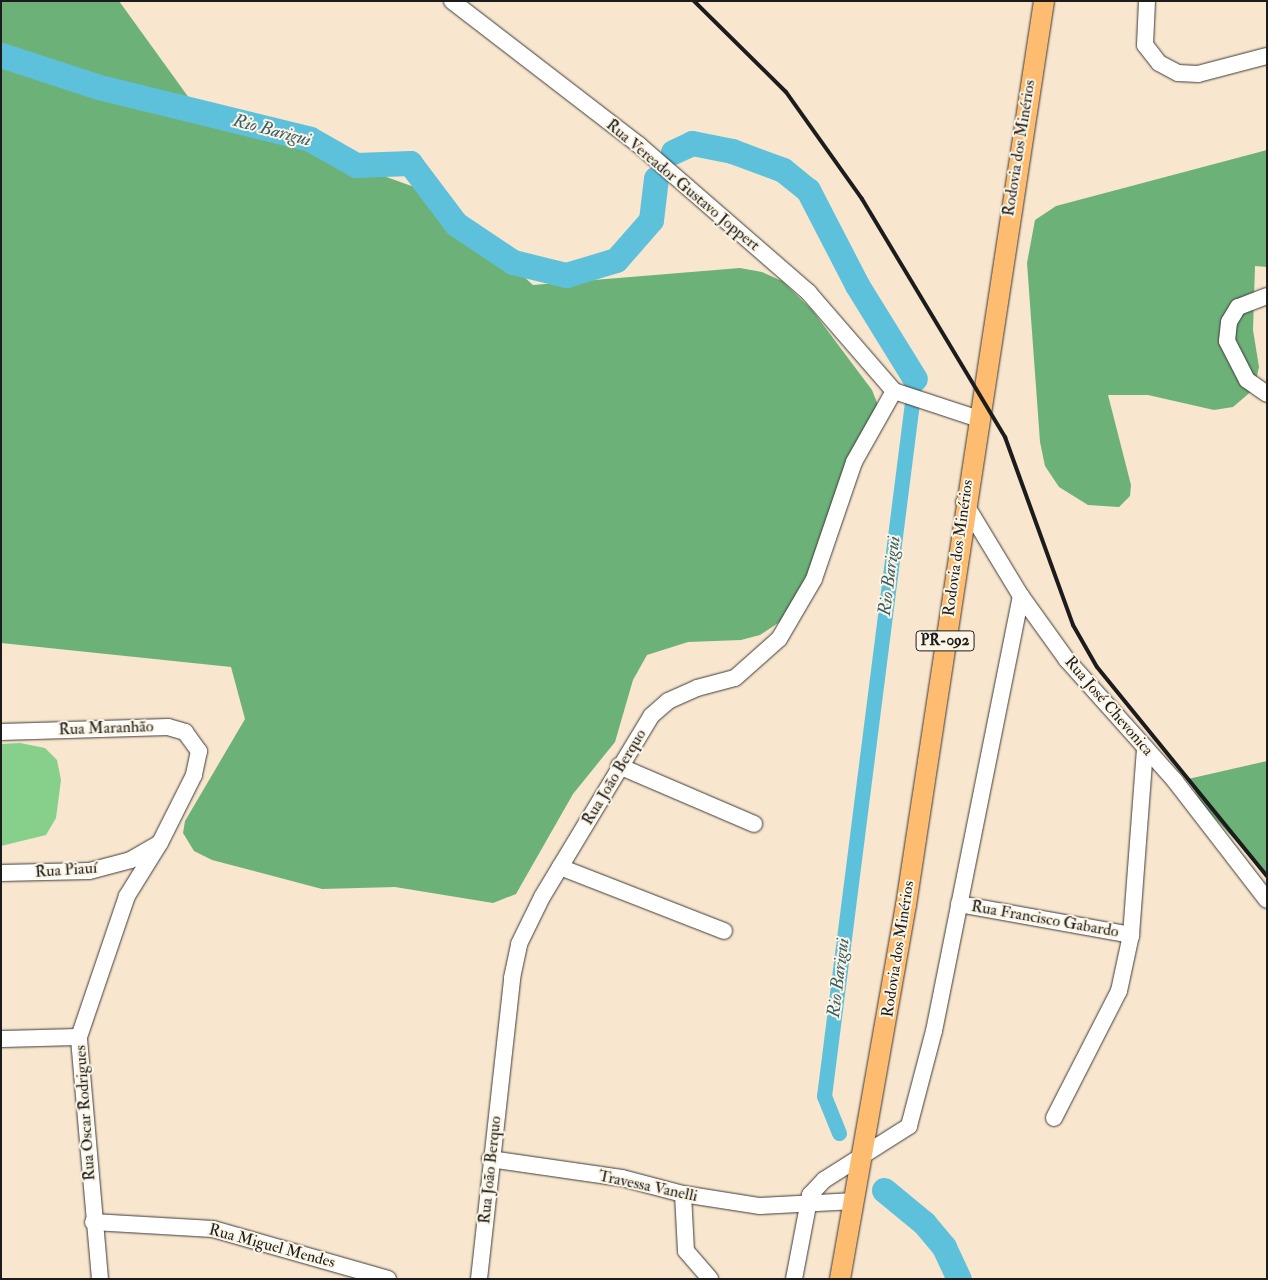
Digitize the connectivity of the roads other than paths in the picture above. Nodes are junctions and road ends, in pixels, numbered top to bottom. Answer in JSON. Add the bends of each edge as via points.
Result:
{"nodes":[{"id":1,"x":452,"y":1,"type":"edge"},
{"id":2,"x":1044,"y":1,"type":"edge"},
{"id":3,"x":1147,"y":1,"type":"edge"},
{"id":4,"x":1267,"y":56,"type":"edge"},
{"id":5,"x":1267,"y":296,"type":"edge"},
{"id":6,"x":894,"y":390,"type":"junction"},
{"id":7,"x":1267,"y":394,"type":"edge"},
{"id":8,"x":979,"y":418,"type":"junction"},
{"id":9,"x":964,"y":502,"type":"junction"},
{"id":10,"x":1020,"y":596,"type":"junction"},
{"id":11,"x":1,"y":732,"type":"edge"},
{"id":12,"x":1145,"y":748,"type":"junction"},
{"id":13,"x":198,"y":751,"type":"joint"},
{"id":14,"x":619,"y":766,"type":"junction"},
{"id":15,"x":754,"y":824,"type":"dead end"},
{"id":16,"x":160,"y":844,"type":"junction"},
{"id":17,"x":560,"y":867,"type":"junction"},
{"id":18,"x":1,"y":873,"type":"edge"},
{"id":19,"x":1267,"y":900,"type":"edge"},
{"id":20,"x":959,"y":904,"type":"junction"},
{"id":21,"x":724,"y":930,"type":"dead end"},
{"id":22,"x":1131,"y":935,"type":"junction"},
{"id":23,"x":79,"y":1037,"type":"junction"},
{"id":24,"x":1,"y":1039,"type":"edge"},
{"id":25,"x":1054,"y":1118,"type":"dead end"},
{"id":26,"x":862,"y":1154,"type":"junction"},
{"id":27,"x":490,"y":1159,"type":"junction"},
{"id":28,"x":683,"y":1194,"type":"junction"},
{"id":29,"x":855,"y":1201,"type":"junction"},
{"id":30,"x":806,"y":1207,"type":"junction"},
{"id":31,"x":93,"y":1222,"type":"junction"},
{"id":32,"x":100,"y":1279,"type":"edge"},
{"id":33,"x":388,"y":1279,"type":"edge"},
{"id":34,"x":479,"y":1279,"type":"edge"},
{"id":35,"x":710,"y":1279,"type":"edge"},
{"id":36,"x":794,"y":1279,"type":"edge"},
{"id":37,"x":840,"y":1279,"type":"edge"}],
"edges":[{"from":1,"to":6,"type":"street","name":"Rua Vereador Gustavo Joppert","via":[[639,145],[808,293]]},
{"from":2,"to":8,"type":"main road","name":"Rodovia dos Minérios","number":"PR-092"},
{"from":3,"to":4,"type":"street","via":[[1146,46],[1159,63],[1178,73],[1198,74]]},
{"from":5,"to":7,"type":"street","via":[[1238,307],[1229,322],[1227,341],[1246,380]]},
{"from":6,"to":8,"type":"street"},
{"from":6,"to":14,"type":"street","name":"Rua João Berquo","via":[[854,462],[814,579],[779,639],[735,678],[668,701],[651,716]]},
{"from":8,"to":9,"type":"main road","name":"Rodovia dos Minérios","number":"PR-092"},
{"from":9,"to":10,"type":"street","name":"Rua José Chevonica"},
{"from":9,"to":26,"type":"main road","name":"Rodovia dos Minérios","number":"PR-092","via":[[906,905]]},
{"from":10,"to":12,"type":"street","name":"Rua José Chevonica","via":[[1067,660]]},
{"from":10,"to":20,"type":"street"},
{"from":11,"to":13,"type":"street","name":"Rua Maranhão","via":[[168,727],[185,732]]},
{"from":12,"to":19,"type":"street","name":"Rua José Chevonica"},
{"from":12,"to":22,"type":"street"},
{"from":13,"to":16,"type":"street","name":"Rua Oscar Rodrigues","via":[[194,775]]},
{"from":14,"to":15,"type":"street"},
{"from":14,"to":17,"type":"street","name":"Rua João Berquo"},
{"from":16,"to":18,"type":"street","name":"Rua Piauí","via":[[131,860],[89,871]]},
{"from":16,"to":23,"type":"street","name":"Rua Oscar Rodrigues","via":[[127,896]]},
{"from":17,"to":21,"type":"street"},
{"from":17,"to":27,"type":"street","name":"Rua João Berquo","via":[[519,944]]},
{"from":20,"to":22,"type":"street","name":"Rua Francisco Gabardo"},
{"from":20,"to":26,"type":"street","via":[[909,1126]]},
{"from":22,"to":25,"type":"street","via":[[1119,991]]},
{"from":23,"to":24,"type":"street"},
{"from":23,"to":31,"type":"street","name":"Rua Oscar Rodrigues"},
{"from":26,"to":29,"type":"main road","name":"Rodovia dos Minérios","number":"PR-092"},
{"from":26,"to":30,"type":"street","via":[[824,1180],[810,1195]]},
{"from":27,"to":28,"type":"street","name":"Travessa Vanelli","via":[[622,1178]]},
{"from":27,"to":34,"type":"street","name":"Rua João Berquo"},
{"from":28,"to":30,"type":"street","name":"Travessa Vanelli","via":[[760,1206]]},
{"from":28,"to":35,"type":"street","via":[[686,1251]]},
{"from":29,"to":30,"type":"street","name":"Travessa Vanelli"},
{"from":29,"to":37,"type":"main road","name":"Rodovia dos Minérios","number":"PR-092"},
{"from":30,"to":36,"type":"street"},
{"from":31,"to":32,"type":"street","name":"Rua Oscar Rodrigues"},
{"from":31,"to":33,"type":"street","name":"Rua Miguel Mendes","via":[[213,1228]]}]}
